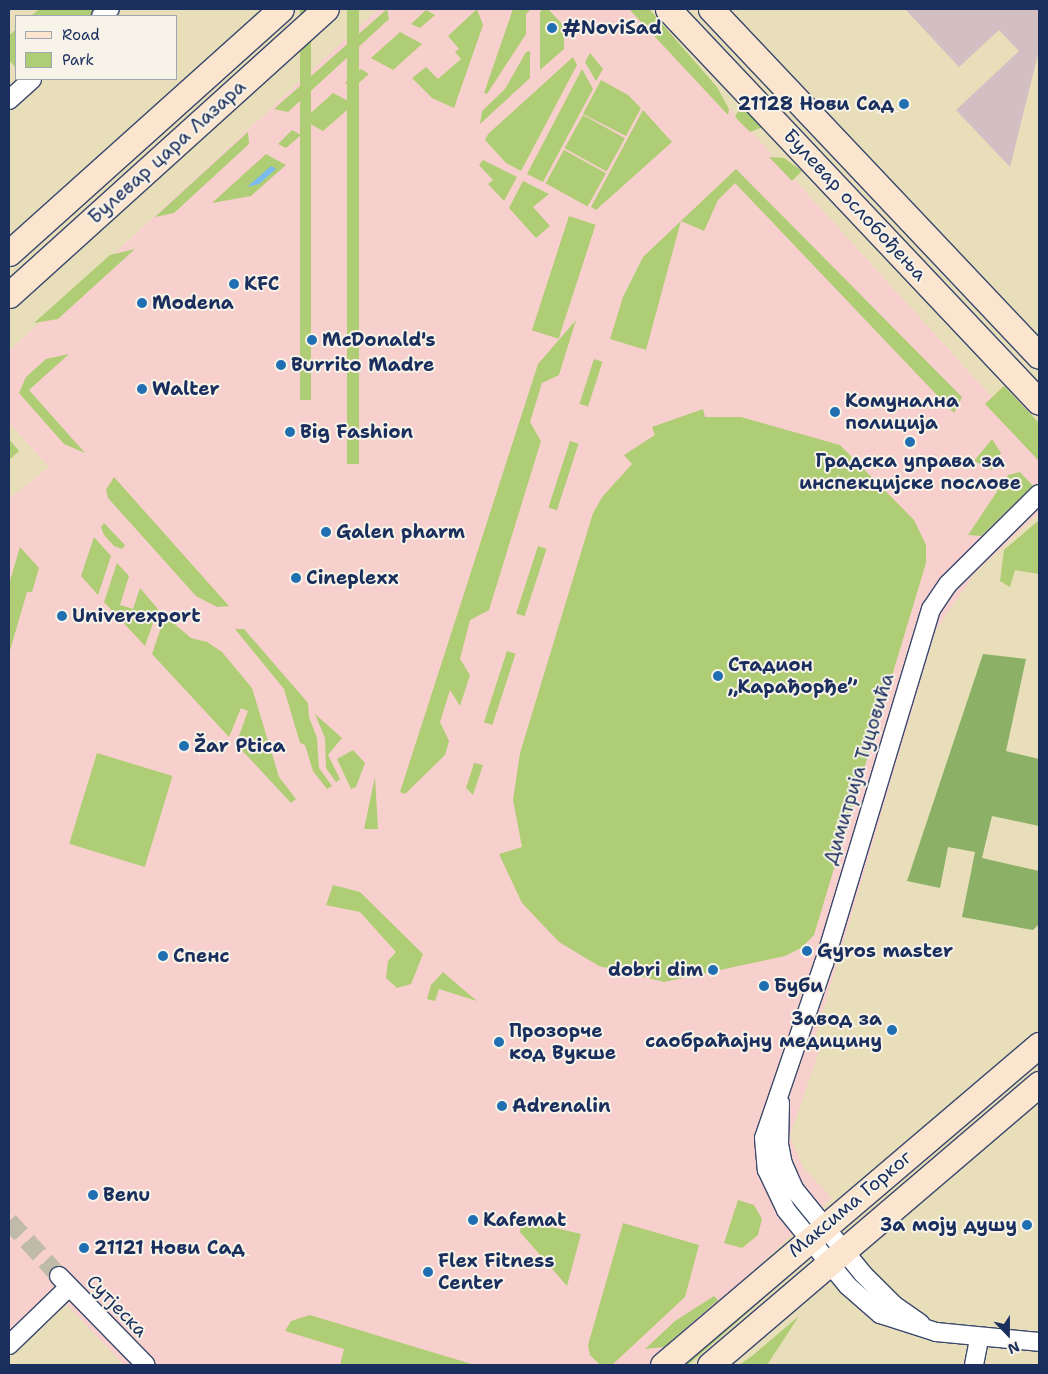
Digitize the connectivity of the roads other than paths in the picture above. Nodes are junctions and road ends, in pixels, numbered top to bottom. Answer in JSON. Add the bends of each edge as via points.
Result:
{"nodes":[{"id":1,"x":281,"y":9,"type":"edge"},
{"id":2,"x":326,"y":9,"type":"edge"},
{"id":3,"x":668,"y":9,"type":"edge"},
{"id":4,"x":711,"y":9,"type":"edge"},
{"id":5,"x":31,"y":80,"type":"edge"},
{"id":6,"x":9,"y":100,"type":"edge"},
{"id":7,"x":9,"y":253,"type":"edge"},
{"id":8,"x":9,"y":295,"type":"edge"},
{"id":9,"x":1039,"y":356,"type":"edge"},
{"id":10,"x":1039,"y":402,"type":"edge"},
{"id":11,"x":1039,"y":494,"type":"edge"},
{"id":12,"x":1039,"y":1045,"type":"edge"},
{"id":13,"x":1039,"y":1084,"type":"edge"},
{"id":14,"x":817,"y":1233,"type":"junction"},
{"id":15,"x":837,"y":1256,"type":"junction"},
{"id":16,"x":979,"y":1338,"type":"junction"},
{"id":17,"x":1039,"y":1342,"type":"edge"},
{"id":18,"x":9,"y":1345,"type":"edge"},
{"id":19,"x":146,"y":1365,"type":"edge"},
{"id":20,"x":663,"y":1365,"type":"edge"},
{"id":21,"x":710,"y":1365,"type":"edge"},
{"id":22,"x":974,"y":1365,"type":"edge"}],
"edges":[{"from":1,"to":7,"type":"main road","name":"Булевар цара Лазара"},
{"from":2,"to":8,"type":"main road","name":"Булевар цара Лазара"},
{"from":3,"to":10,"type":"main road","name":"Булевар ослобођења"},
{"from":4,"to":9,"type":"main road","name":"Булевар ослобођења"},
{"from":5,"to":6,"type":"street"},
{"from":11,"to":14,"type":"street","name":"Димитрија Туцовића","via":[[948,584],[931,609],[824,964],[764,1138],[768,1170],[780,1199]]},
{"from":12,"to":14,"type":"main road","name":"Максима Горког"},
{"from":13,"to":15,"type":"main road","name":"Максима Горког"},
{"from":14,"to":15,"type":"street","name":"Димитрија Туцовића"},
{"from":14,"to":20,"type":"main road","name":"Максима Горког"},
{"from":15,"to":16,"type":"street","name":"Димитрија Туцовића","via":[[848,1286],[880,1314],[909,1326]]},
{"from":15,"to":21,"type":"main road","name":"Максима Горког"},
{"from":16,"to":17,"type":"street","name":"Димитрија Туцовића"},
{"from":16,"to":22,"type":"street"},
{"from":18,"to":19,"type":"street","name":"Сутјеска","via":[[64,1282]]}]}
